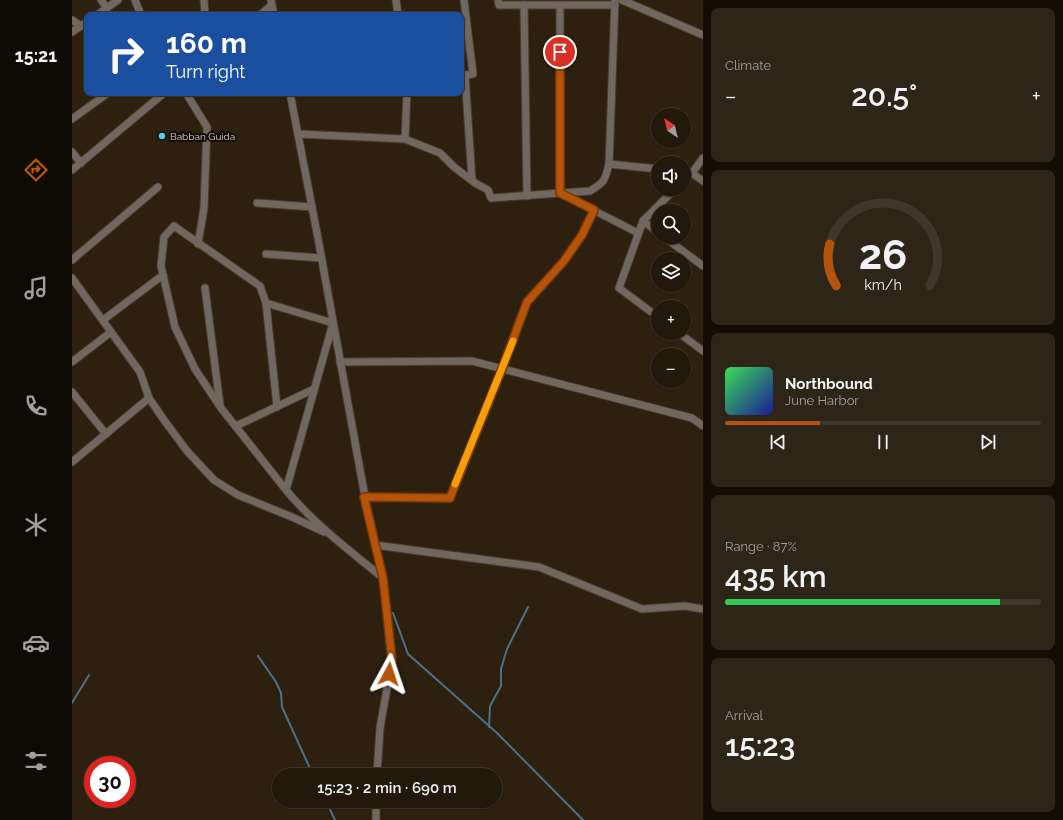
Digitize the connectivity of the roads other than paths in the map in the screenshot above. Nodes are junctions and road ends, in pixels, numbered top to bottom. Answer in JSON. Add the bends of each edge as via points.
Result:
{"nodes":[{"id":1,"x":101,"y":0,"type":"edge"},
{"id":2,"x":118,"y":0,"type":"edge"},
{"id":3,"x":135,"y":0,"type":"edge"},
{"id":4,"x":204,"y":0,"type":"edge"},
{"id":5,"x":396,"y":0,"type":"edge"},
{"id":6,"x":464,"y":0,"type":"edge"},
{"id":7,"x":498,"y":0,"type":"edge"},
{"id":8,"x":622,"y":0,"type":"edge"},
{"id":9,"x":615,"y":2,"type":"edge"},
{"id":10,"x":272,"y":3,"type":"edge"},
{"id":11,"x":524,"y":5,"type":"junction"},
{"id":12,"x":560,"y":5,"type":"junction"},
{"id":13,"x":106,"y":8,"type":"junction"},
{"id":14,"x":101,"y":12,"type":"edge"},
{"id":15,"x":140,"y":12,"type":"edge"},
{"id":16,"x":205,"y":12,"type":"edge"},
{"id":17,"x":263,"y":12,"type":"edge"},
{"id":18,"x":398,"y":12,"type":"edge"},
{"id":19,"x":72,"y":20,"type":"edge"},
{"id":20,"x":84,"y":24,"type":"edge"},
{"id":21,"x":72,"y":32,"type":"edge"},
{"id":22,"x":703,"y":35,"type":"edge"},
{"id":23,"x":464,"y":76,"type":"edge"},
{"id":24,"x":464,"y":88,"type":"edge"},
{"id":25,"x":104,"y":96,"type":"edge"},
{"id":26,"x":160,"y":96,"type":"edge"},
{"id":27,"x":188,"y":96,"type":"edge"},
{"id":28,"x":291,"y":96,"type":"edge"},
{"id":29,"x":407,"y":96,"type":"edge"},
{"id":30,"x":72,"y":119,"type":"edge"},
{"id":31,"x":298,"y":134,"type":"junction"},
{"id":32,"x":405,"y":139,"type":"junction"},
{"id":33,"x":72,"y":152,"type":"edge"},
{"id":34,"x":703,"y":158,"type":"edge"},
{"id":35,"x":81,"y":163,"type":"junction"},
{"id":36,"x":609,"y":164,"type":"junction"},
{"id":37,"x":651,"y":168,"type":"edge"},
{"id":38,"x":72,"y":170,"type":"edge"},
{"id":39,"x":692,"y":173,"type":"joint"},
{"id":40,"x":472,"y":180,"type":"junction"},
{"id":41,"x":703,"y":182,"type":"edge"},
{"id":42,"x":158,"y":187,"type":"dead end"},
{"id":43,"x":560,"y":193,"type":"junction"},
{"id":44,"x":527,"y":196,"type":"junction"},
{"id":45,"x":668,"y":196,"type":"edge"},
{"id":46,"x":257,"y":203,"type":"dead end"},
{"id":47,"x":312,"y":207,"type":"junction"},
{"id":48,"x":594,"y":210,"type":"junction"},
{"id":49,"x":643,"y":221,"type":"junction"},
{"id":50,"x":651,"y":227,"type":"edge"},
{"id":51,"x":638,"y":233,"type":"junction"},
{"id":52,"x":198,"y":244,"type":"junction"},
{"id":53,"x":673,"y":244,"type":"edge"},
{"id":54,"x":266,"y":254,"type":"dead end"},
{"id":55,"x":321,"y":258,"type":"junction"},
{"id":56,"x":72,"y":260,"type":"edge"},
{"id":57,"x":703,"y":266,"type":"edge"},
{"id":58,"x":163,"y":275,"type":"junction"},
{"id":59,"x":72,"y":278,"type":"edge"},
{"id":60,"x":205,"y":288,"type":"dead end"},
{"id":61,"x":266,"y":303,"type":"junction"},
{"id":62,"x":651,"y":312,"type":"edge"},
{"id":63,"x":102,"y":320,"type":"junction"},
{"id":64,"x":333,"y":323,"type":"junction"},
{"id":65,"x":111,"y":332,"type":"junction"},
{"id":66,"x":688,"y":340,"type":"edge"},
{"id":67,"x":703,"y":351,"type":"edge"},
{"id":68,"x":72,"y":362,"type":"edge"},
{"id":69,"x":340,"y":362,"type":"junction"},
{"id":70,"x":502,"y":369,"type":"junction"},
{"id":71,"x":314,"y":389,"type":"junction"},
{"id":72,"x":72,"y":392,"type":"edge"},
{"id":73,"x":149,"y":398,"type":"junction"},
{"id":74,"x":278,"y":407,"type":"junction"},
{"id":75,"x":221,"y":408,"type":"junction"},
{"id":76,"x":236,"y":426,"type":"junction"},
{"id":77,"x":703,"y":426,"type":"edge"},
{"id":78,"x":106,"y":434,"type":"junction"},
{"id":79,"x":72,"y":462,"type":"edge"},
{"id":80,"x":286,"y":490,"type":"junction"},
{"id":81,"x":364,"y":497,"type":"junction"},
{"id":82,"x":328,"y":534,"type":"junction"},
{"id":83,"x":375,"y":545,"type":"junction"},
{"id":84,"x":383,"y":578,"type":"junction"},
{"id":85,"x":703,"y":609,"type":"edge"},
{"id":86,"x":377,"y":768,"type":"edge"},
{"id":87,"x":376,"y":808,"type":"edge"},
{"id":88,"x":376,"y":820,"type":"edge"}],
"edges":[{"from":1,"to":13,"type":"street"},
{"from":2,"to":13,"type":"street"},
{"from":3,"to":15,"type":"street"},
{"from":4,"to":16,"type":"street"},
{"from":5,"to":18,"type":"street"},
{"from":6,"to":23,"type":"street","via":[[473,74]]},
{"from":7,"to":11,"type":"street","via":[[498,5]]},
{"from":8,"to":22,"type":"street"},
{"from":9,"to":12,"type":"street"},
{"from":9,"to":36,"type":"street"},
{"from":10,"to":17,"type":"street"},
{"from":11,"to":12,"type":"street"},
{"from":11,"to":44,"type":"street"},
{"from":12,"to":43,"type":"street"},
{"from":13,"to":14,"type":"street"},
{"from":19,"to":20,"type":"street"},
{"from":20,"to":21,"type":"street"},
{"from":24,"to":40,"type":"street"},
{"from":25,"to":30,"type":"street"},
{"from":26,"to":35,"type":"street"},
{"from":27,"to":52,"type":"street","via":[[207,127],[204,208]]},
{"from":28,"to":31,"type":"street"},
{"from":29,"to":32,"type":"street"},
{"from":31,"to":32,"type":"street"},
{"from":31,"to":47,"type":"street"},
{"from":32,"to":40,"type":"street","via":[[440,153]]},
{"from":33,"to":35,"type":"street"},
{"from":34,"to":39,"type":"street"},
{"from":35,"to":38,"type":"street"},
{"from":36,"to":37,"type":"street"},
{"from":36,"to":43,"type":"street","via":[[601,185],[590,191]]},
{"from":39,"to":41,"type":"street"},
{"from":40,"to":44,"type":"street","via":[[488,190],[491,198]]},
{"from":42,"to":56,"type":"street"},
{"from":43,"to":44,"type":"street"},
{"from":43,"to":48,"type":"street"},
{"from":45,"to":49,"type":"street"},
{"from":46,"to":47,"type":"street"},
{"from":47,"to":55,"type":"street"},
{"from":48,"to":51,"type":"street"},
{"from":48,"to":70,"type":"street","via":[[582,235],[564,261],[527,302]]},
{"from":49,"to":50,"type":"street"},
{"from":49,"to":51,"type":"street"},
{"from":51,"to":62,"type":"street","via":[[619,288]]},
{"from":52,"to":58,"type":"street","via":[[174,226],[164,237],[161,266]]},
{"from":52,"to":61,"type":"street","via":[[260,286]]},
{"from":53,"to":57,"type":"street"},
{"from":54,"to":55,"type":"street"},
{"from":55,"to":64,"type":"street"},
{"from":58,"to":63,"type":"street"},
{"from":58,"to":75,"type":"street","via":[[175,327],[195,369]]},
{"from":59,"to":63,"type":"street"},
{"from":60,"to":75,"type":"street"},
{"from":61,"to":64,"type":"street"},
{"from":61,"to":74,"type":"street"},
{"from":63,"to":65,"type":"street"},
{"from":64,"to":69,"type":"street"},
{"from":64,"to":71,"type":"street"},
{"from":65,"to":68,"type":"street"},
{"from":65,"to":73,"type":"street","via":[[140,372]]},
{"from":66,"to":67,"type":"street"},
{"from":69,"to":70,"type":"street","via":[[472,361]]},
{"from":69,"to":81,"type":"street"},
{"from":70,"to":77,"type":"street","via":[[692,418]]},
{"from":70,"to":81,"type":"street","via":[[450,498]]},
{"from":71,"to":74,"type":"street"},
{"from":71,"to":80,"type":"street"},
{"from":72,"to":78,"type":"street"},
{"from":73,"to":78,"type":"street"},
{"from":73,"to":82,"type":"street","via":[[187,451],[214,480],[238,495]]},
{"from":74,"to":76,"type":"street"},
{"from":75,"to":76,"type":"street"},
{"from":76,"to":80,"type":"street"},
{"from":78,"to":79,"type":"street"},
{"from":80,"to":82,"type":"street"},
{"from":81,"to":83,"type":"street"},
{"from":82,"to":84,"type":"street"},
{"from":83,"to":84,"type":"street"},
{"from":83,"to":85,"type":"street","via":[[539,567],[642,609],[685,606]]},
{"from":84,"to":86,"type":"street","via":[[392,660],[380,728]]},
{"from":87,"to":88,"type":"street"}]}
